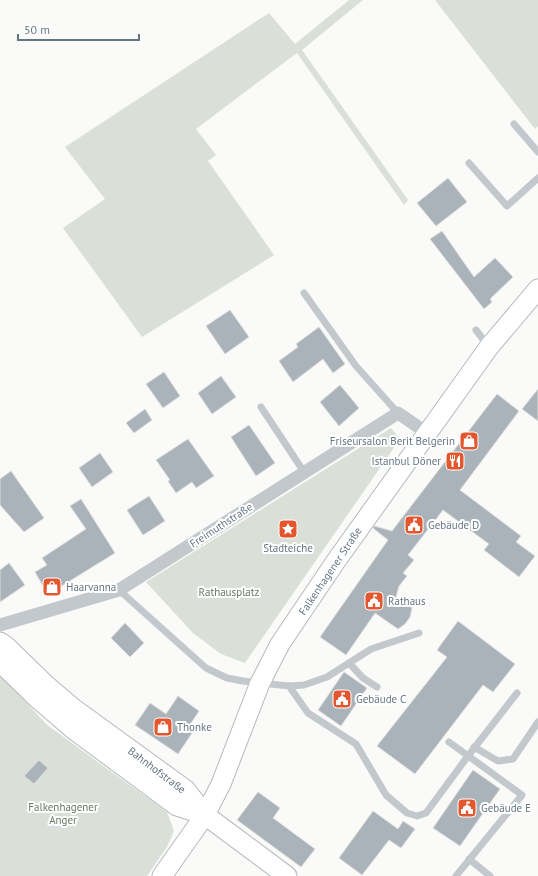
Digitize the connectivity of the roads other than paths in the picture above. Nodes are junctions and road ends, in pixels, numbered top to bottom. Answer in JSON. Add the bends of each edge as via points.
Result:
{"nodes":[{"id":1,"x":514,"y":124,"type":"dead end"},
{"id":2,"x":538,"y":152,"type":"edge"},
{"id":3,"x":469,"y":163,"type":"dead end"},
{"id":4,"x":538,"y":178,"type":"edge"},
{"id":5,"x":538,"y":289,"type":"edge"},
{"id":6,"x":304,"y":293,"type":"dead end"},
{"id":7,"x":476,"y":330,"type":"dead end"},
{"id":8,"x":489,"y":347,"type":"junction"},
{"id":9,"x":261,"y":407,"type":"dead end"},
{"id":10,"x":398,"y":413,"type":"junction"},
{"id":11,"x":427,"y":433,"type":"junction"},
{"id":12,"x":304,"y":472,"type":"junction"},
{"id":13,"x":119,"y":590,"type":"junction"},
{"id":14,"x":0,"y":625,"type":"edge"},
{"id":15,"x":418,"y":633,"type":"dead end"},
{"id":16,"x":0,"y":642,"type":"edge"},
{"id":17,"x":0,"y":662,"type":"edge"},
{"id":18,"x":349,"y":663,"type":"junction"},
{"id":19,"x":252,"y":682,"type":"junction"},
{"id":20,"x":288,"y":686,"type":"junction"},
{"id":21,"x":377,"y":687,"type":"dead end"},
{"id":22,"x":517,"y":693,"type":"dead end"},
{"id":23,"x":538,"y":722,"type":"edge"},
{"id":24,"x":449,"y":742,"type":"dead end"},
{"id":25,"x":474,"y":747,"type":"junction"},
{"id":26,"x":468,"y":756,"type":"junction"},
{"id":27,"x":204,"y":814,"type":"junction"},
{"id":28,"x":469,"y":859,"type":"junction"},
{"id":29,"x":162,"y":876,"type":"edge"},
{"id":30,"x":287,"y":876,"type":"edge"},
{"id":31,"x":456,"y":876,"type":"edge"},
{"id":32,"x":490,"y":876,"type":"edge"}],
"edges":[{"from":1,"to":2,"type":"lane"},
{"from":3,"to":4,"type":"lane","via":[[507,206]]},
{"from":5,"to":8,"type":"main road","name":"Falkenhagener Straße"},
{"from":6,"to":10,"type":"lane","via":[[356,366]]},
{"from":7,"to":8,"type":"lane"},
{"from":8,"to":11,"type":"main road","name":"Falkenhagener Straße"},
{"from":9,"to":12,"type":"lane"},
{"from":10,"to":11,"type":"street"},
{"from":10,"to":12,"type":"street","name":"Freimuthstraße"},
{"from":11,"to":19,"type":"main road","name":"Falkenhagener Straße"},
{"from":12,"to":13,"type":"street","name":"Freimuthstraße"},
{"from":13,"to":14,"type":"street","name":"Freimuthstraße"},
{"from":13,"to":19,"type":"lane","via":[[206,668],[227,678]]},
{"from":15,"to":18,"type":"lane","via":[[371,649]]},
{"from":16,"to":27,"type":"main road","name":"Bahnhofstraße","via":[[73,708],[186,790]]},
{"from":17,"to":27,"type":"main road","name":"Bahnhofstraße","via":[[73,729],[177,806]]},
{"from":18,"to":20,"type":"lane","via":[[327,677],[304,685]]},
{"from":18,"to":21,"type":"lane","via":[[363,678]]},
{"from":19,"to":20,"type":"lane"},
{"from":19,"to":27,"type":"main road","name":"Falkenhagener Straße","via":[[221,784]]},
{"from":20,"to":26,"type":"lane","via":[[308,713],[356,744],[386,796],[407,813],[417,816],[426,813]]},
{"from":22,"to":25,"type":"lane"},
{"from":23,"to":25,"type":"lane","via":[[513,759],[498,761]]},
{"from":24,"to":26,"type":"lane"},
{"from":25,"to":26,"type":"lane"},
{"from":26,"to":28,"type":"lane","via":[[522,795]]},
{"from":27,"to":29,"type":"main road","name":"Falkenhagener Straße"},
{"from":27,"to":30,"type":"main road"},
{"from":28,"to":31,"type":"lane"},
{"from":28,"to":32,"type":"lane"}]}
